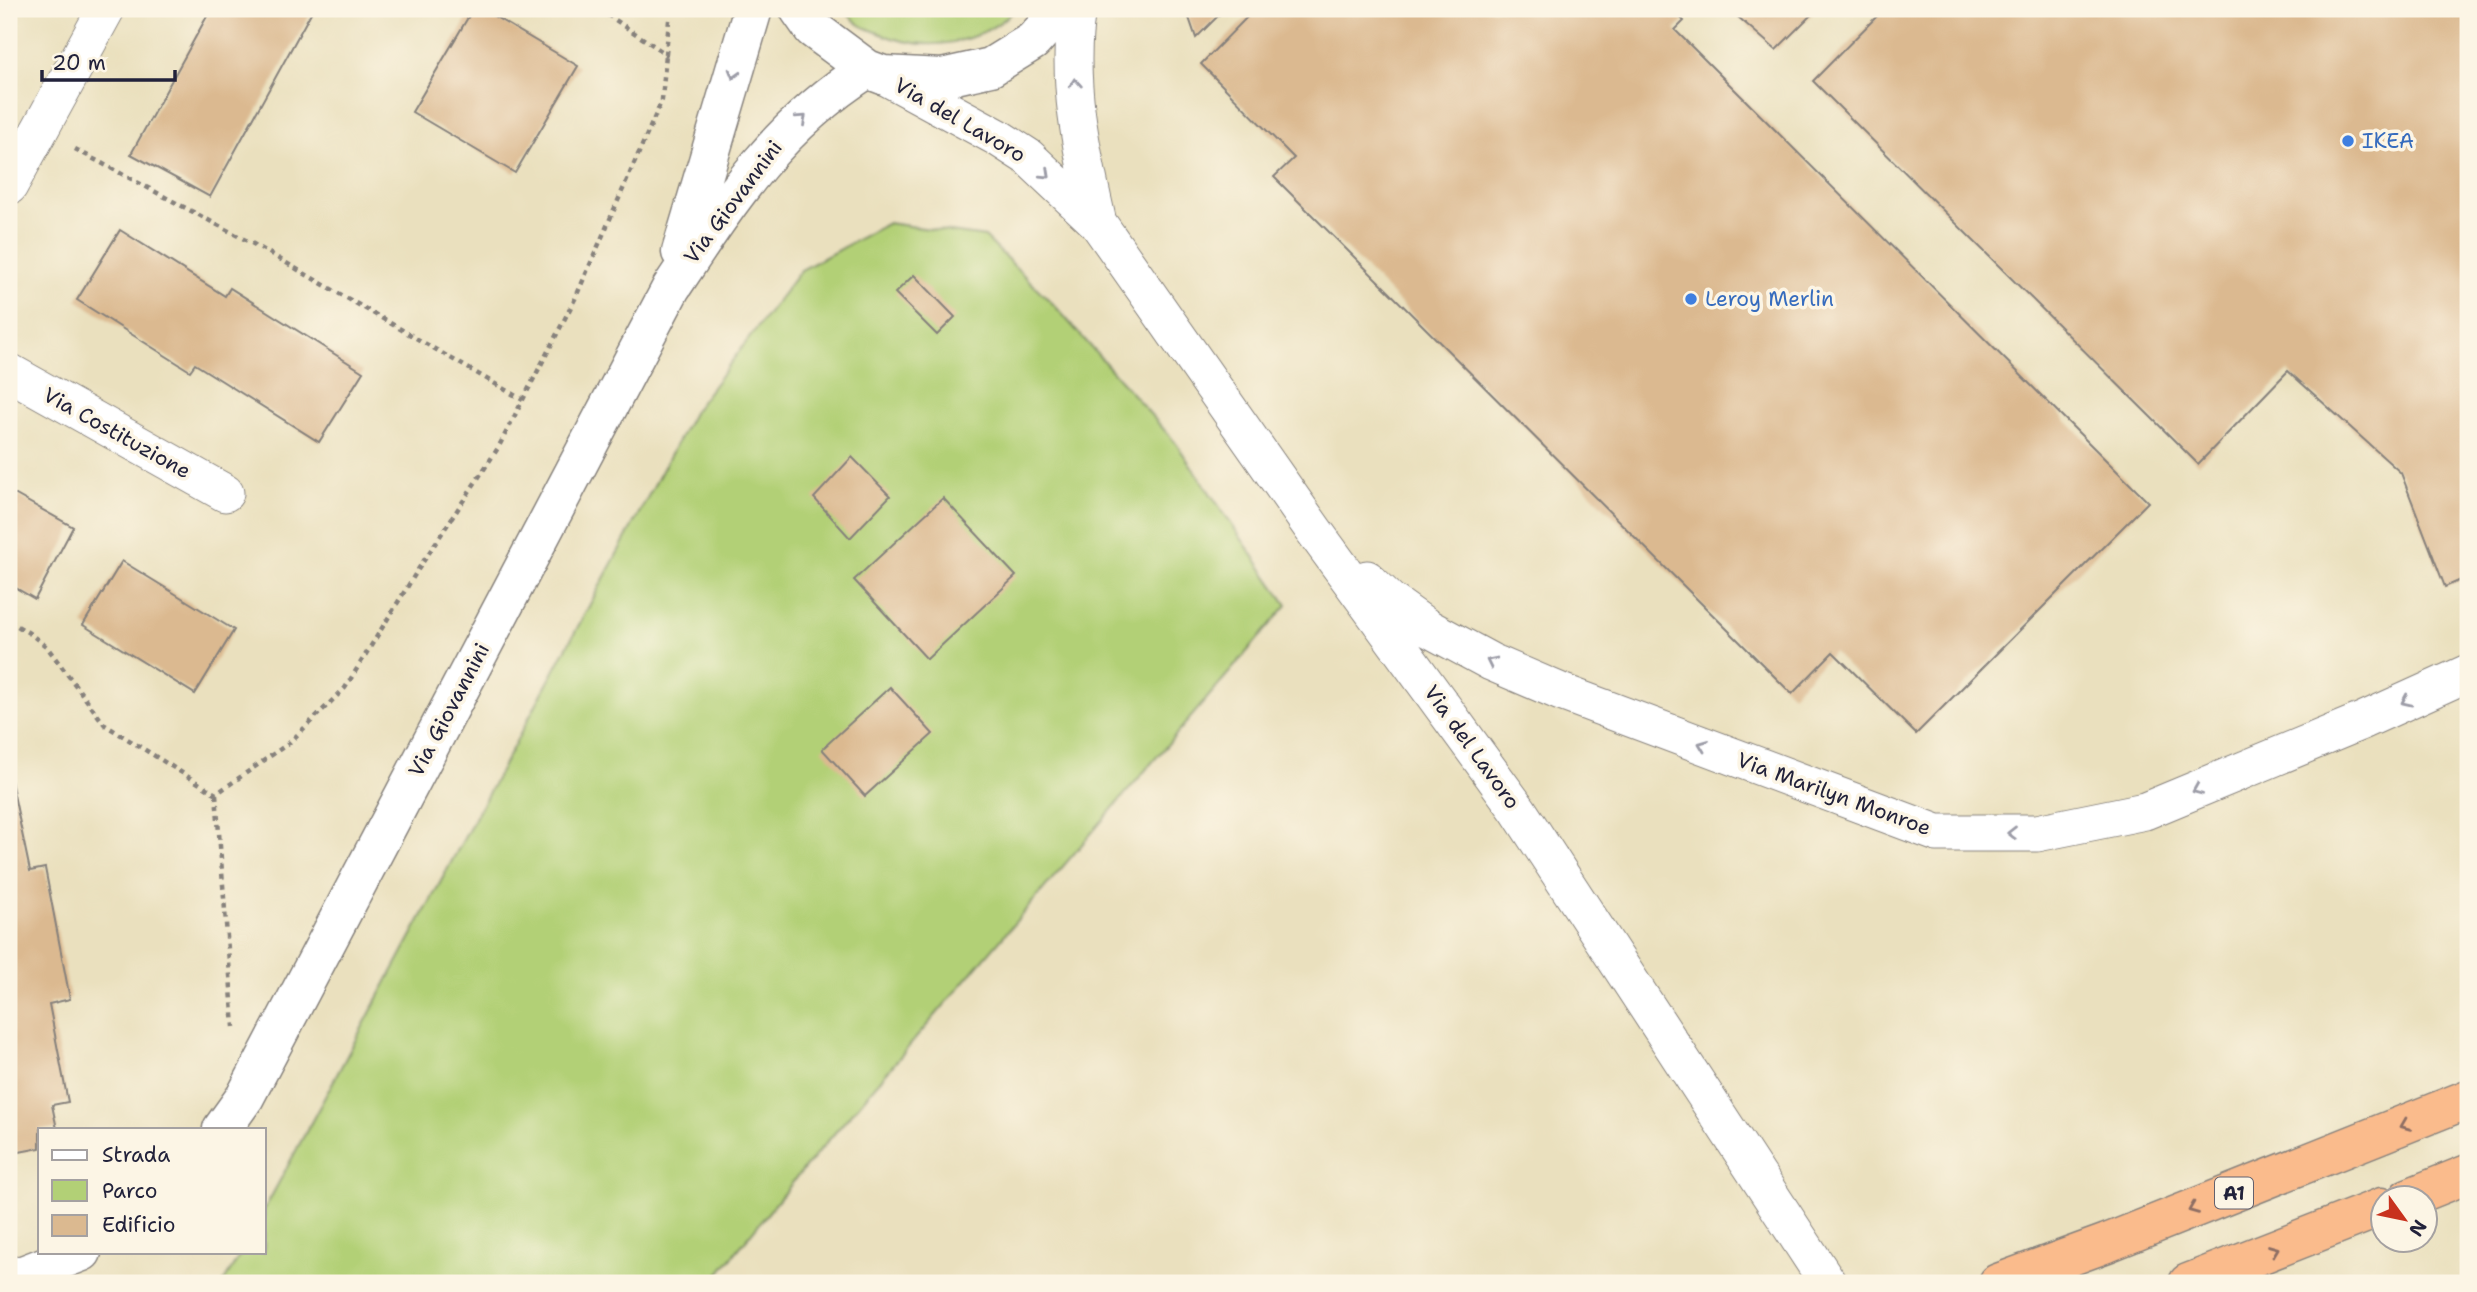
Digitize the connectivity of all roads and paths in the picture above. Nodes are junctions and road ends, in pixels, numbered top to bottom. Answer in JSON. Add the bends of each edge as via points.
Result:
{"nodes":[{"id":1,"x":106,"y":9,"type":"edge"},
{"id":2,"x":598,"y":9,"type":"edge"},
{"id":3,"x":670,"y":9,"type":"edge"},
{"id":4,"x":753,"y":9,"type":"edge"},
{"id":5,"x":799,"y":9,"type":"edge"},
{"id":6,"x":1062,"y":9,"type":"edge"},
{"id":7,"x":1077,"y":9,"type":"edge"},
{"id":8,"x":666,"y":54,"type":"junction"},
{"id":9,"x":875,"y":72,"type":"junction"},
{"id":10,"x":39,"y":130,"type":"junction"},
{"id":11,"x":9,"y":186,"type":"edge"},
{"id":12,"x":1098,"y":222,"type":"junction"},
{"id":13,"x":671,"y":288,"type":"junction"},
{"id":14,"x":9,"y":372,"type":"edge"},
{"id":15,"x":523,"y":400,"type":"junction"},
{"id":16,"x":225,"y":493,"type":"dead end"},
{"id":17,"x":1315,"y":532,"type":"junction"},
{"id":18,"x":9,"y":621,"type":"edge"},
{"id":19,"x":2468,"y":673,"type":"edge"},
{"id":20,"x":216,"y":794,"type":"junction"},
{"id":21,"x":234,"y":1030,"type":"dead end"},
{"id":22,"x":2468,"y":1100,"type":"edge"},
{"id":23,"x":223,"y":1128,"type":"edge"},
{"id":24,"x":2468,"y":1174,"type":"edge"},
{"id":25,"x":2438,"y":1186,"type":"edge"},
{"id":26,"x":2368,"y":1213,"type":"edge"},
{"id":27,"x":77,"y":1254,"type":"edge"},
{"id":28,"x":9,"y":1278,"type":"edge"},
{"id":29,"x":1828,"y":1283,"type":"edge"},
{"id":30,"x":1998,"y":1283,"type":"edge"},
{"id":31,"x":2188,"y":1283,"type":"edge"}],
"edges":[{"from":1,"to":10,"type":"street"},
{"from":2,"to":8,"type":"path"},
{"from":3,"to":8,"type":"path"},
{"from":4,"to":13,"type":"street","name":"Via Giovannini","one_way":true},
{"from":5,"to":9,"type":"street","via":[[813,29]]},
{"from":6,"to":9,"type":"street","via":[[1033,41],[991,67],[942,78]]},
{"from":12,"to":7,"type":"street","name":"Via del Lavoro","one_way":true,"via":[[1079,135],[1072,37]]},
{"from":8,"to":15,"type":"path","via":[[663,100],[575,299]]},
{"from":9,"to":12,"type":"street","name":"Via del Lavoro","one_way":true,"via":[[1028,157]]},
{"from":13,"to":9,"type":"street","name":"Via Giovannini","one_way":true,"via":[[731,198],[784,135],[832,91]]},
{"from":10,"to":11,"type":"street"},
{"from":10,"to":15,"type":"path","via":[[257,246]]},
{"from":12,"to":17,"type":"street","name":"Via del Lavoro"},
{"from":13,"to":23,"type":"street","name":"Via Giovannini","via":[[245,1097]]},
{"from":14,"to":16,"type":"street","name":"Via Costituzione"},
{"from":15,"to":20,"type":"path","via":[[498,448],[345,688],[289,743]]},
{"from":19,"to":17,"type":"street","name":"Via Marilyn Monroe","one_way":true,"via":[[2145,811],[2037,833],[1937,833],[1491,662],[1428,628],[1390,600]]},
{"from":17,"to":29,"type":"street","name":"Via del Lavoro","via":[[1518,810]]},
{"from":18,"to":20,"type":"path","via":[[47,647],[105,725]]},
{"from":20,"to":21,"type":"path"},
{"from":22,"to":30,"type":"highway","number":"A1","one_way":true},
{"from":24,"to":25,"type":"highway"},
{"from":31,"to":26,"type":"highway","one_way":true},
{"from":27,"to":28,"type":"street"}]}
